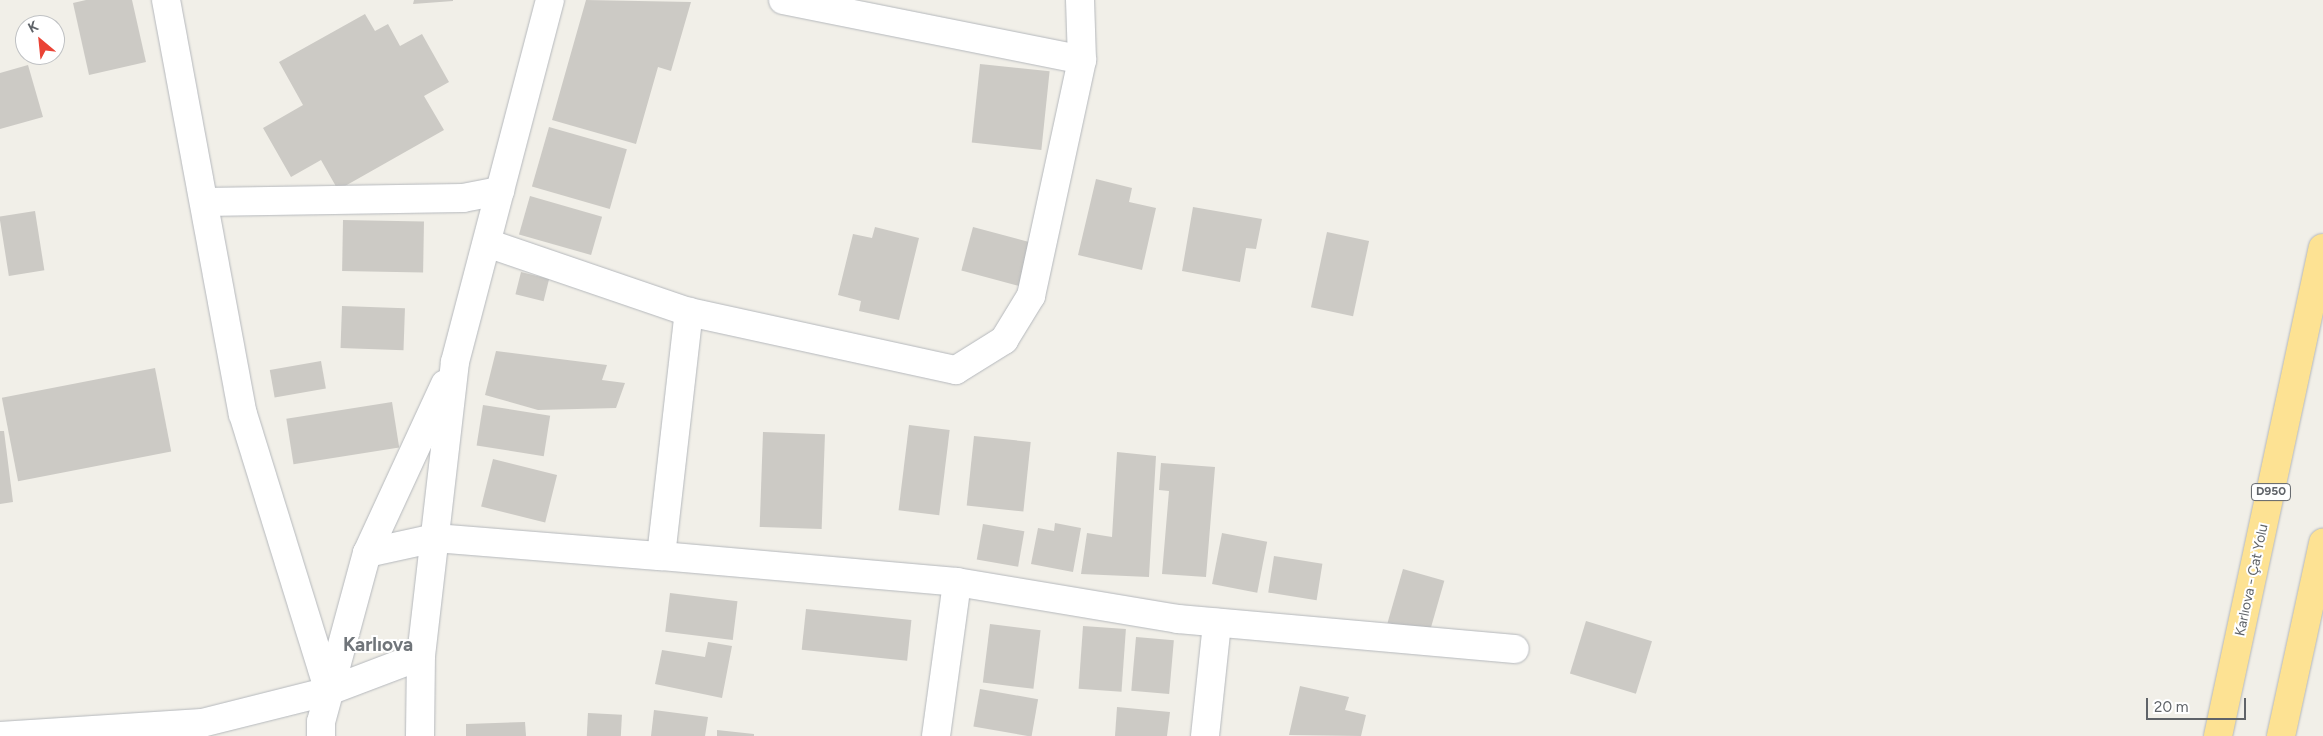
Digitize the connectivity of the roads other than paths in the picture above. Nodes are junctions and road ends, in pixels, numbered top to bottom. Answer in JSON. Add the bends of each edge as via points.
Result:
{"nodes":[{"id":1,"x":166,"y":0,"type":"edge"},
{"id":2,"x":550,"y":0,"type":"edge"},
{"id":3,"x":783,"y":0,"type":"edge"},
{"id":4,"x":1080,"y":0,"type":"edge"},
{"id":5,"x":1082,"y":60,"type":"junction"},
{"id":6,"x":500,"y":191,"type":"junction"},
{"id":7,"x":204,"y":202,"type":"junction"},
{"id":8,"x":486,"y":243,"type":"junction"},
{"id":9,"x":2323,"y":248,"type":"edge"},
{"id":10,"x":688,"y":312,"type":"junction"},
{"id":11,"x":455,"y":362,"type":"junction"},
{"id":12,"x":435,"y":538,"type":"junction"},
{"id":13,"x":2323,"y":544,"type":"edge"},
{"id":14,"x":367,"y":553,"type":"junction"},
{"id":15,"x":661,"y":556,"type":"junction"},
{"id":16,"x":957,"y":582,"type":"junction"},
{"id":17,"x":1217,"y":623,"type":"junction"},
{"id":18,"x":1515,"y":649,"type":"dead end"},
{"id":19,"x":422,"y":656,"type":"junction"},
{"id":20,"x":329,"y":691,"type":"junction"},
{"id":21,"x":0,"y":736,"type":"edge"},
{"id":22,"x":321,"y":736,"type":"edge"},
{"id":23,"x":420,"y":736,"type":"edge"},
{"id":24,"x":936,"y":736,"type":"edge"},
{"id":25,"x":1205,"y":736,"type":"edge"},
{"id":26,"x":2218,"y":736,"type":"edge"},
{"id":27,"x":2281,"y":736,"type":"edge"}],
"edges":[{"from":1,"to":7,"type":"street"},
{"from":2,"to":6,"type":"street"},
{"from":3,"to":5,"type":"street"},
{"from":4,"to":5,"type":"street"},
{"from":5,"to":10,"type":"street","via":[[1031,296],[1015,326],[989,352],[956,370]]},
{"from":6,"to":7,"type":"street","via":[[463,198]]},
{"from":6,"to":8,"type":"street"},
{"from":7,"to":20,"type":"street","via":[[243,414]]},
{"from":8,"to":10,"type":"street"},
{"from":8,"to":11,"type":"street"},
{"from":9,"to":26,"type":"highway","name":"Karlıova - Çat Yolu","number":"D950"},
{"from":10,"to":15,"type":"street"},
{"from":11,"to":12,"type":"street"},
{"from":11,"to":14,"type":"street"},
{"from":12,"to":14,"type":"street"},
{"from":12,"to":15,"type":"street"},
{"from":12,"to":19,"type":"street"},
{"from":13,"to":27,"type":"highway"},
{"from":14,"to":20,"type":"street"},
{"from":15,"to":16,"type":"street"},
{"from":16,"to":17,"type":"street"},
{"from":16,"to":24,"type":"street"},
{"from":17,"to":18,"type":"street"},
{"from":17,"to":25,"type":"street"},
{"from":19,"to":20,"type":"street"},
{"from":19,"to":23,"type":"street"},
{"from":20,"to":21,"type":"street","via":[[202,724]]},
{"from":20,"to":22,"type":"street"}]}
